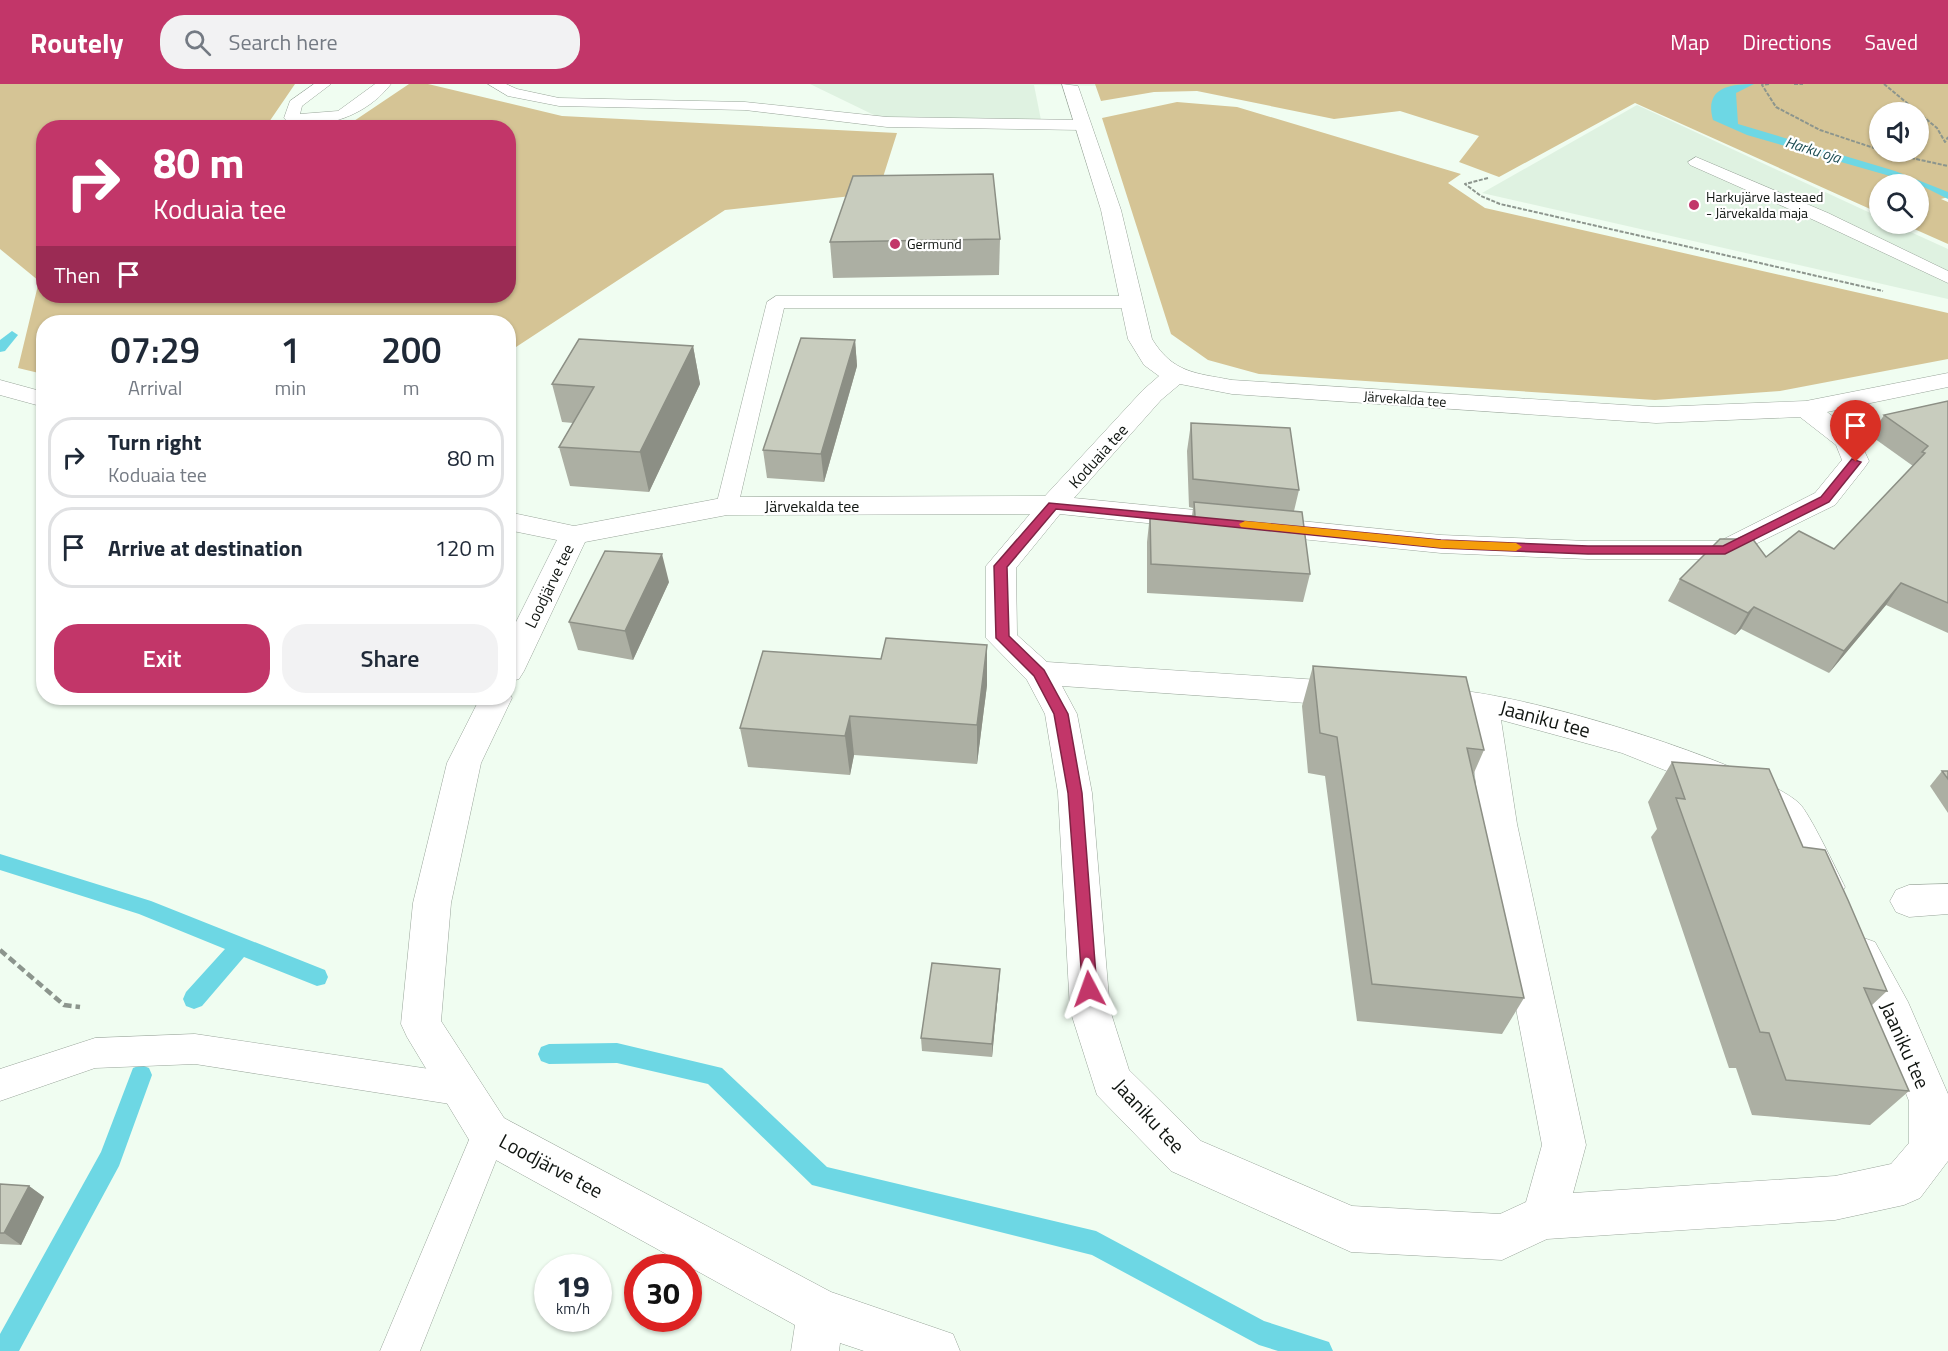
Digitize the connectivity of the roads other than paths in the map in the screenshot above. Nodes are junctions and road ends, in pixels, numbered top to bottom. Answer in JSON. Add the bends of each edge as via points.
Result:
{"nodes":[{"id":1,"x":324,"y":84,"type":"edge"},
{"id":2,"x":384,"y":84,"type":"edge"},
{"id":3,"x":495,"y":84,"type":"edge"},
{"id":4,"x":1068,"y":85,"type":"edge"},
{"id":5,"x":1082,"y":125,"type":"junction"},
{"id":6,"x":1696,"y":162,"type":"dead end"},
{"id":7,"x":1948,"y":278,"type":"edge"},
{"id":8,"x":1133,"y":302,"type":"junction"},
{"id":9,"x":1175,"y":376,"type":"junction"},
{"id":10,"x":1948,"y":380,"type":"edge"},
{"id":11,"x":0,"y":387,"type":"edge"},
{"id":12,"x":36,"y":398,"type":"edge"},
{"id":13,"x":1806,"y":409,"type":"junction"},
{"id":14,"x":1053,"y":505,"type":"junction"},
{"id":15,"x":727,"y":506,"type":"junction"},
{"id":16,"x":516,"y":523,"type":"edge"},
{"id":17,"x":574,"y":535,"type":"junction"},
{"id":18,"x":516,"y":655,"type":"edge"},
{"id":19,"x":1039,"y":673,"type":"junction"},
{"id":20,"x":1482,"y":702,"type":"junction"},
{"id":21,"x":493,"y":705,"type":"edge"},
{"id":22,"x":1948,"y":899,"type":"edge"},
{"id":23,"x":1909,"y":901,"type":"dead end"},
{"id":24,"x":0,"y":1085,"type":"edge"},
{"id":25,"x":463,"y":1090,"type":"junction"},
{"id":26,"x":489,"y":1133,"type":"junction"},
{"id":27,"x":1544,"y":1217,"type":"junction"},
{"id":28,"x":818,"y":1332,"type":"edge"},
{"id":29,"x":400,"y":1351,"type":"edge"},
{"id":30,"x":936,"y":1351,"type":"edge"}],
"edges":[{"from":1,"to":2,"type":"lane","via":[[295,104],[292,118],[326,120],[356,110]]},
{"from":3,"to":5,"type":"lane","via":[[513,93],[559,102],[745,106],[887,122]]},
{"from":4,"to":5,"type":"street","name":"Järvekalda tee"},
{"from":5,"to":8,"type":"street","name":"Järvekalda tee","via":[[1111,210]]},
{"from":6,"to":7,"type":"lane"},
{"from":8,"to":9,"type":"street","name":"Järvekalda tee","via":[[1140,339],[1153,360]]},
{"from":8,"to":15,"type":"lane","via":[[776,302]]},
{"from":9,"to":13,"type":"street","name":"Järvekalda tee","via":[[1232,387],[1656,415]]},
{"from":9,"to":14,"type":"street","name":"Koduaia tee","via":[[1152,395]]},
{"from":10,"to":13,"type":"street","name":"Järvekalda tee"},
{"from":11,"to":12,"type":"street"},
{"from":13,"to":14,"type":"street","name":"Koduaia tee","via":[[1848,441],[1856,462],[1825,499],[1725,550],[1441,544]]},
{"from":14,"to":15,"type":"street","name":"Järvekalda tee"},
{"from":14,"to":19,"type":"street","name":"Jaaniku tee","via":[[1000,566],[1002,638]]},
{"from":15,"to":17,"type":"street","name":"Järvekalda tee"},
{"from":16,"to":17,"type":"street"},
{"from":17,"to":18,"type":"street","name":"Loodjärve tee"},
{"from":19,"to":20,"type":"street","name":"Jaaniku tee"},
{"from":19,"to":27,"type":"street","name":"Jaaniku tee","via":[[1061,714],[1075,793],[1090,1010],[1112,1080],[1186,1156],[1351,1229],[1502,1237]]},
{"from":20,"to":27,"type":"street","name":"Jaaniku tee","via":[[1499,824],[1564,1145]]},
{"from":20,"to":27,"type":"street","name":"Jaaniku tee","via":[[1631,743],[1744,788],[1787,813],[1893,1015],[1930,1101],[1931,1150],[1904,1183],[1835,1198]]},
{"from":21,"to":25,"type":"street","name":"Loodjärve tee","via":[[464,763],[432,903],[421,1024]]},
{"from":22,"to":23,"type":"street"},
{"from":24,"to":25,"type":"lane","via":[[95,1053],[195,1049]]},
{"from":25,"to":26,"type":"street","name":"Loodjärve tee"},
{"from":26,"to":28,"type":"street","name":"Loodjärve tee"},
{"from":26,"to":29,"type":"lane"},
{"from":28,"to":30,"type":"street","name":"Loodjärve tee"}]}
